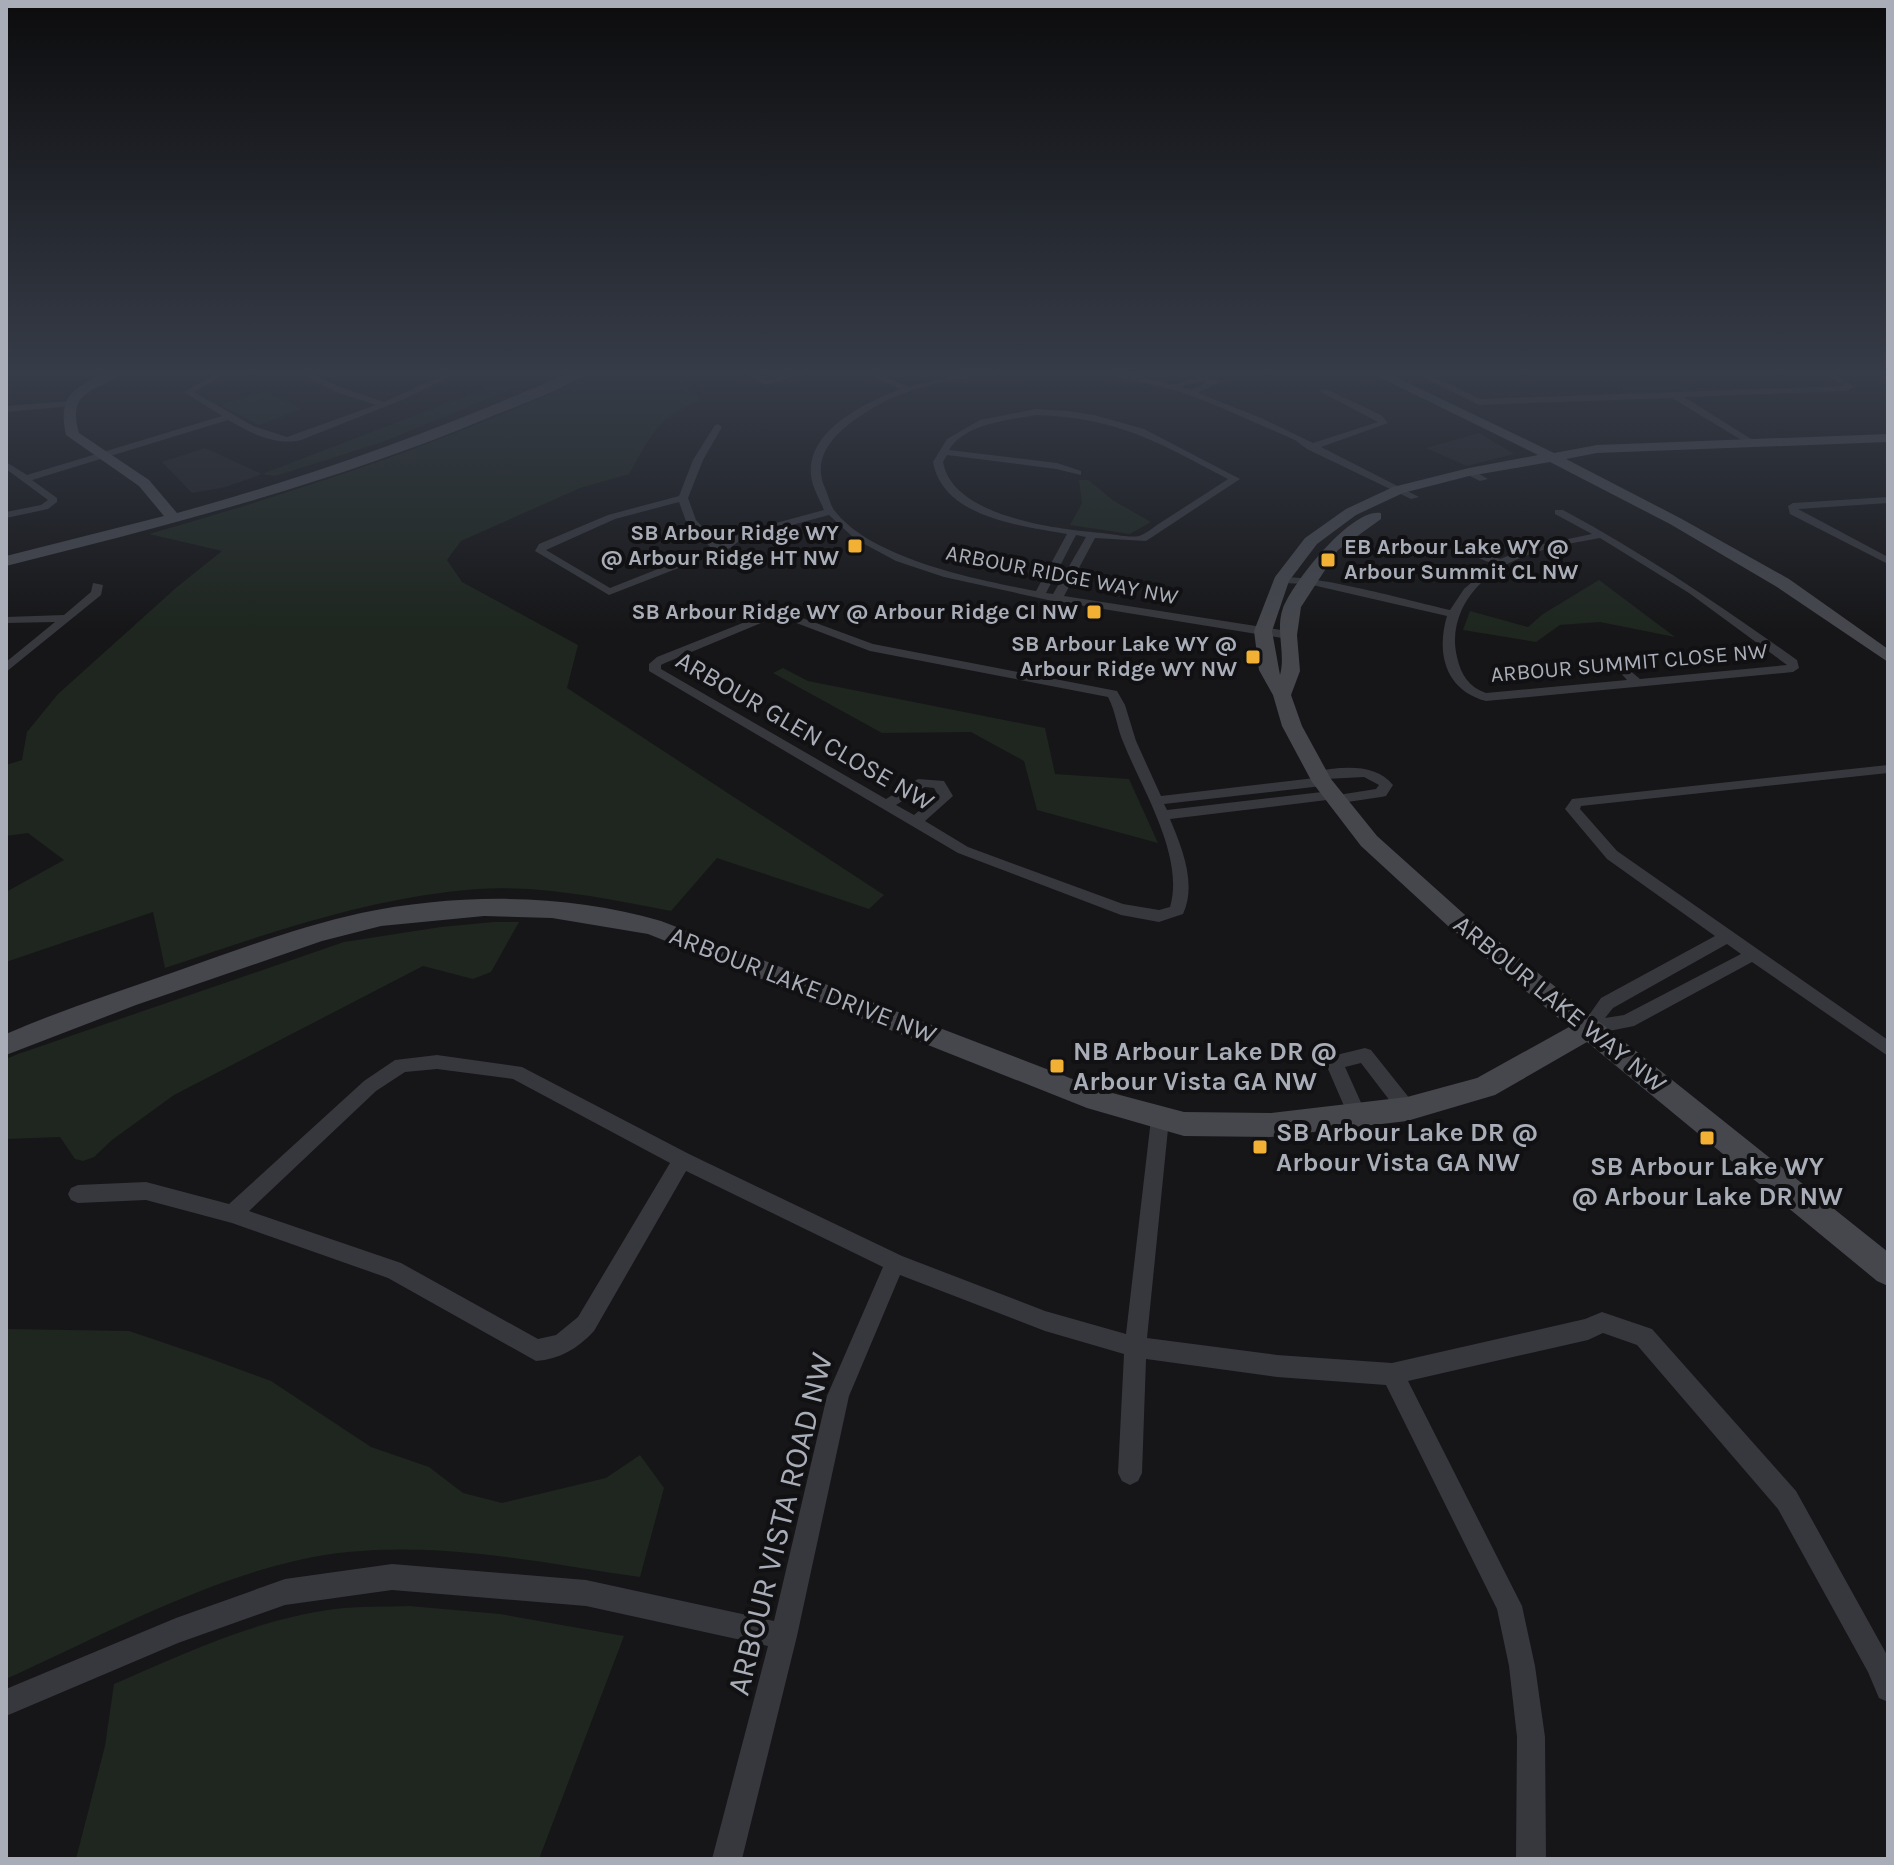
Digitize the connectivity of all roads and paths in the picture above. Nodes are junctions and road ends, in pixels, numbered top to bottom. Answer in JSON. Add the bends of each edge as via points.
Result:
{"nodes":[{"id":1,"x":80,"y":458,"type":"edge"},
{"id":2,"x":116,"y":458,"type":"edge"},
{"id":3,"x":122,"y":458,"type":"edge"},
{"id":4,"x":342,"y":458,"type":"edge"},
{"id":5,"x":362,"y":458,"type":"edge"},
{"id":6,"x":699,"y":458,"type":"edge"},
{"id":7,"x":818,"y":458,"type":"edge"},
{"id":8,"x":940,"y":458,"type":"edge"},
{"id":9,"x":992,"y":458,"type":"edge"},
{"id":10,"x":1196,"y":458,"type":"edge"},
{"id":11,"x":1333,"y":458,"type":"edge"},
{"id":12,"x":1522,"y":458,"type":"edge"},
{"id":13,"x":1570,"y":458,"type":"edge"},
{"id":14,"x":1659,"y":458,"type":"edge"},
{"id":15,"x":1563,"y":459,"type":"junction"},
{"id":16,"x":1521,"y":462,"type":"junction"},
{"id":17,"x":1611,"y":464,"type":"junction"},
{"id":18,"x":6,"y":465,"type":"edge"},
{"id":19,"x":1078,"y":473,"type":"dead end"},
{"id":20,"x":21,"y":476,"type":"junction"},
{"id":21,"x":1476,"y":476,"type":"junction"},
{"id":22,"x":161,"y":478,"type":"dead end"},
{"id":23,"x":1625,"y":484,"type":"junction"},
{"id":24,"x":1406,"y":494,"type":"junction"},
{"id":25,"x":683,"y":498,"type":"junction"},
{"id":26,"x":1888,"y":500,"type":"edge"},
{"id":27,"x":182,"y":508,"type":"junction"},
{"id":28,"x":1559,"y":512,"type":"dead end"},
{"id":29,"x":6,"y":515,"type":"edge"},
{"id":30,"x":833,"y":516,"type":"junction"},
{"id":31,"x":1073,"y":532,"type":"junction"},
{"id":32,"x":1092,"y":535,"type":"junction"},
{"id":33,"x":1602,"y":535,"type":"junction"},
{"id":34,"x":722,"y":547,"type":"junction"},
{"id":35,"x":1461,"y":547,"type":"dead end"},
{"id":36,"x":6,"y":552,"type":"edge"},
{"id":37,"x":6,"y":561,"type":"edge"},
{"id":38,"x":1888,"y":561,"type":"edge"},
{"id":39,"x":1500,"y":563,"type":"junction"},
{"id":40,"x":1281,"y":580,"type":"junction"},
{"id":41,"x":97,"y":585,"type":"dead end"},
{"id":42,"x":1306,"y":585,"type":"junction"},
{"id":43,"x":1039,"y":595,"type":"junction"},
{"id":44,"x":1057,"y":598,"type":"junction"},
{"id":45,"x":67,"y":618,"type":"junction"},
{"id":46,"x":1450,"y":618,"type":"junction"},
{"id":47,"x":6,"y":620,"type":"edge"},
{"id":48,"x":1263,"y":631,"type":"junction"},
{"id":49,"x":1288,"y":635,"type":"junction"},
{"id":50,"x":1888,"y":640,"type":"edge"},
{"id":51,"x":1888,"y":657,"type":"edge"},
{"id":52,"x":6,"y":668,"type":"edge"},
{"id":53,"x":1622,"y":668,"type":"dead end"},
{"id":54,"x":1637,"y":683,"type":"junction"},
{"id":55,"x":1282,"y":695,"type":"junction"},
{"id":56,"x":1888,"y":769,"type":"edge"},
{"id":57,"x":1326,"y":788,"type":"junction"},
{"id":58,"x":885,"y":806,"type":"junction"},
{"id":59,"x":1158,"y":808,"type":"junction"},
{"id":60,"x":914,"y":823,"type":"junction"},
{"id":61,"x":1726,"y":937,"type":"junction"},
{"id":62,"x":1752,"y":955,"type":"junction"},
{"id":63,"x":1589,"y":1028,"type":"junction"},
{"id":64,"x":6,"y":1045,"type":"edge"},
{"id":65,"x":1888,"y":1049,"type":"edge"},
{"id":66,"x":1407,"y":1109,"type":"junction"},
{"id":67,"x":1358,"y":1116,"type":"junction"},
{"id":68,"x":1160,"y":1119,"type":"junction"},
{"id":69,"x":682,"y":1160,"type":"junction"},
{"id":70,"x":78,"y":1194,"type":"dead end"},
{"id":71,"x":232,"y":1214,"type":"junction"},
{"id":72,"x":895,"y":1263,"type":"junction"},
{"id":73,"x":1888,"y":1271,"type":"edge"},
{"id":74,"x":1135,"y":1347,"type":"junction"},
{"id":75,"x":1392,"y":1374,"type":"junction"},
{"id":76,"x":1130,"y":1473,"type":"dead end"},
{"id":77,"x":784,"y":1636,"type":"junction"},
{"id":78,"x":1888,"y":1689,"type":"edge"},
{"id":79,"x":6,"y":1703,"type":"edge"},
{"id":80,"x":727,"y":1859,"type":"edge"},
{"id":81,"x":1531,"y":1859,"type":"edge"}],
"edges":[{"from":1,"to":20,"type":"street"},
{"from":2,"to":27,"type":"street"},
{"from":3,"to":22,"type":"street"},
{"from":4,"to":27,"type":"street"},
{"from":5,"to":27,"type":"street"},
{"from":6,"to":25,"type":"street"},
{"from":7,"to":30,"type":"street","via":[[818,489]]},
{"from":8,"to":31,"type":"street","via":[[940,473],[965,501],[1022,523]]},
{"from":9,"to":19,"type":"street"},
{"from":10,"to":32,"type":"street","via":[[1235,479],[1142,539]]},
{"from":11,"to":24,"type":"street"},
{"from":12,"to":16,"type":"street"},
{"from":13,"to":15,"type":"street"},
{"from":14,"to":17,"type":"street"},
{"from":15,"to":16,"type":"street","name":"ARBOUR LAKE WAY NW"},
{"from":15,"to":17,"type":"street"},
{"from":15,"to":21,"type":"street","name":"ARBOUR LAKE WAY NW"},
{"from":15,"to":23,"type":"street"},
{"from":15,"to":51,"type":"street","via":[[1783,583]]},
{"from":16,"to":21,"type":"street","name":"ARBOUR LAKE WAY NW"},
{"from":17,"to":23,"type":"street"},
{"from":18,"to":20,"type":"street"},
{"from":20,"to":29,"type":"street","via":[[54,500]]},
{"from":21,"to":24,"type":"street","name":"ARBOUR LAKE WAY NW"},
{"from":23,"to":50,"type":"street","via":[[1799,579]]},
{"from":24,"to":40,"type":"street","name":"ARBOUR LAKE WAY NW","via":[[1351,512],[1311,541]]},
{"from":24,"to":42,"type":"street","name":"ARBOUR LAKE WAY NW","via":[[1332,547]]},
{"from":25,"to":34,"type":"street","via":[[691,521]]},
{"from":25,"to":34,"type":"street","via":[[651,502],[540,551],[609,592]]},
{"from":26,"to":38,"type":"street","via":[[1793,506],[1794,512]]},
{"from":27,"to":36,"type":"street"},
{"from":27,"to":37,"type":"street"},
{"from":28,"to":33,"type":"street"},
{"from":30,"to":34,"type":"street"},
{"from":30,"to":43,"type":"street","name":"ARBOUR RIDGE WAY NW","via":[[858,537],[909,563]]},
{"from":31,"to":32,"type":"street"},
{"from":31,"to":43,"type":"street"},
{"from":32,"to":44,"type":"street"},
{"from":33,"to":39,"type":"street","via":[[1545,546]]},
{"from":33,"to":54,"type":"street","name":"ARBOUR SUMMIT CLOSE NW","via":[[1693,591],[1793,663],[1793,668]]},
{"from":35,"to":39,"type":"street"},
{"from":39,"to":46,"type":"street","via":[[1470,590]]},
{"from":40,"to":42,"type":"street"},
{"from":40,"to":48,"type":"street","name":"ARBOUR LAKE WAY NW"},
{"from":41,"to":45,"type":"street","via":[[97,593]]},
{"from":42,"to":46,"type":"street"},
{"from":42,"to":49,"type":"street","name":"ARBOUR LAKE WAY NW","via":[[1292,607]]},
{"from":43,"to":44,"type":"street","name":"ARBOUR RIDGE WAY NW"},
{"from":44,"to":48,"type":"street","name":"ARBOUR RIDGE WAY NW"},
{"from":45,"to":47,"type":"street"},
{"from":45,"to":52,"type":"street"},
{"from":46,"to":54,"type":"street","name":"ARBOUR SUMMIT CLOSE NW","via":[[1450,655],[1460,685],[1471,694]]},
{"from":48,"to":49,"type":"street","name":"ARBOUR RIDGE WAY NW"},
{"from":48,"to":55,"type":"street","name":"ARBOUR LAKE WAY NW","via":[[1268,670]]},
{"from":49,"to":55,"type":"street","name":"ARBOUR LAKE WAY NW","via":[[1291,671]]},
{"from":53,"to":54,"type":"street"},
{"from":55,"to":57,"type":"street","name":"ARBOUR LAKE WAY NW","via":[[1292,726]]},
{"from":56,"to":61,"type":"street","via":[[1577,802],[1572,809],[1612,855]]},
{"from":57,"to":59,"type":"street"},
{"from":57,"to":63,"type":"street","name":"ARBOUR LAKE WAY NW","via":[[1369,841]]},
{"from":58,"to":59,"type":"street","name":"ARBOUR GLEN CLOSE NW","via":[[655,671],[655,664],[778,612],[870,647],[1110,692]]},
{"from":58,"to":60,"type":"street","name":"ARBOUR GLEN CLOSE NW"},
{"from":58,"to":60,"type":"street","via":[[923,782],[939,784],[946,796]]},
{"from":59,"to":60,"type":"street","name":"ARBOUR GLEN CLOSE NW","via":[[1178,856],[1183,900],[1177,910],[1159,916],[1121,909],[1026,876]]},
{"from":61,"to":62,"type":"street"},
{"from":61,"to":63,"type":"street","via":[[1607,1003]]},
{"from":62,"to":63,"type":"street","via":[[1628,1021]]},
{"from":62,"to":65,"type":"street"},
{"from":63,"to":66,"type":"street","name":"ARBOUR LAKE DRIVE NW","via":[[1485,1087]]},
{"from":63,"to":73,"type":"street","name":"ARBOUR LAKE WAY NW"},
{"from":64,"to":68,"type":"street","name":"ARBOUR LAKE DRIVE NW","via":[[252,955],[378,919],[459,909],[555,909],[653,927],[1097,1100]]},
{"from":66,"to":67,"type":"street","name":"ARBOUR LAKE DRIVE NW"},
{"from":66,"to":67,"type":"street","via":[[1365,1055],[1334,1062]]},
{"from":67,"to":68,"type":"street","name":"ARBOUR LAKE DRIVE NW","via":[[1271,1125]]},
{"from":68,"to":74,"type":"street"},
{"from":69,"to":71,"type":"street","via":[[516,1072],[437,1062],[401,1065],[370,1086]]},
{"from":69,"to":71,"type":"street","via":[[586,1324],[569,1343],[552,1349],[536,1350],[394,1270]]},
{"from":69,"to":72,"type":"street"},
{"from":70,"to":71,"type":"street","via":[[146,1191]]},
{"from":72,"to":74,"type":"street","via":[[1045,1321]]},
{"from":72,"to":77,"type":"street","name":"ARBOUR VISTA ROAD NW","via":[[838,1396]]},
{"from":74,"to":75,"type":"street","via":[[1277,1366]]},
{"from":74,"to":76,"type":"street"},
{"from":75,"to":78,"type":"street","via":[[1602,1322],[1644,1337],[1787,1500]]},
{"from":75,"to":81,"type":"street","via":[[1509,1606],[1531,1737]]},
{"from":77,"to":79,"type":"street","via":[[586,1593],[392,1577],[285,1592],[176,1631]]},
{"from":77,"to":80,"type":"street","name":"ARBOUR VISTA ROAD NW"}]}
